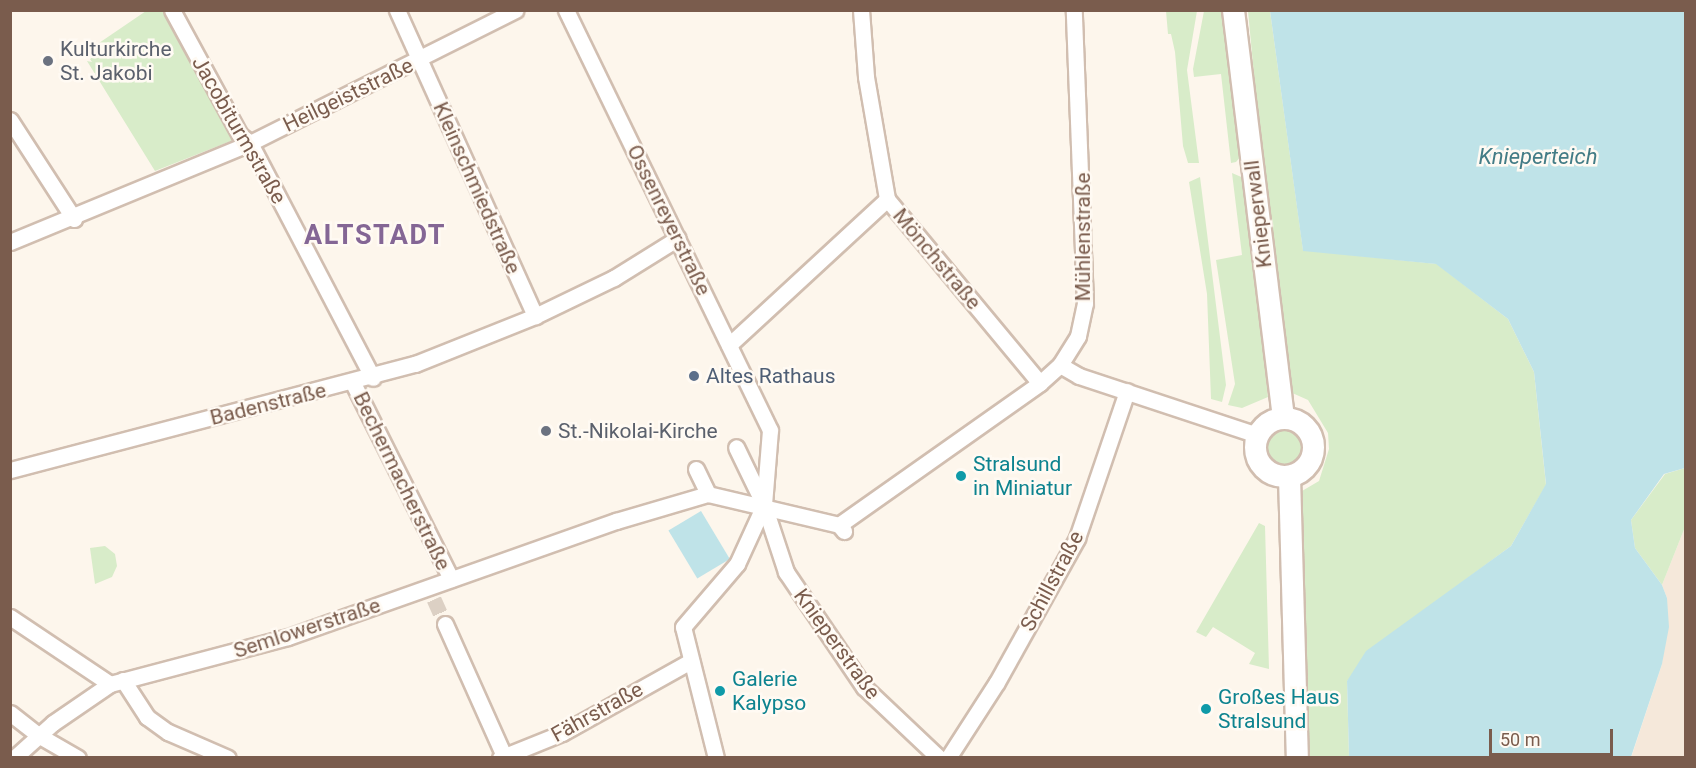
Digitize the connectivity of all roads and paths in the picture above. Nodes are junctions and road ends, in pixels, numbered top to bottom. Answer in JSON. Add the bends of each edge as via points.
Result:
{"nodes":[{"id":1,"x":172,"y":10,"type":"edge"},
{"id":2,"x":397,"y":10,"type":"edge"},
{"id":3,"x":516,"y":10,"type":"edge"},
{"id":4,"x":566,"y":10,"type":"edge"},
{"id":5,"x":861,"y":10,"type":"edge"},
{"id":6,"x":1074,"y":10,"type":"edge"},
{"id":7,"x":1233,"y":10,"type":"edge"},
{"id":8,"x":420,"y":60,"type":"junction"},
{"id":9,"x":10,"y":120,"type":"edge"},
{"id":10,"x":250,"y":144,"type":"junction"},
{"id":11,"x":887,"y":199,"type":"junction"},
{"id":12,"x":74,"y":219,"type":"junction"},
{"id":13,"x":678,"y":238,"type":"junction"},
{"id":14,"x":10,"y":242,"type":"edge"},
{"id":15,"x":535,"y":316,"type":"junction"},
{"id":16,"x":729,"y":345,"type":"junction"},
{"id":17,"x":1060,"y":365,"type":"junction"},
{"id":18,"x":373,"y":378,"type":"junction"},
{"id":19,"x":353,"y":383,"type":"junction"},
{"id":20,"x":1040,"y":383,"type":"junction"},
{"id":21,"x":1127,"y":391,"type":"junction"},
{"id":22,"x":1283,"y":417,"type":"junction"},
{"id":23,"x":1257,"y":435,"type":"junction"},
{"id":24,"x":736,"y":447,"type":"dead end"},
{"id":25,"x":696,"y":469,"type":"dead end"},
{"id":26,"x":10,"y":470,"type":"edge"},
{"id":27,"x":1289,"y":476,"type":"junction"},
{"id":28,"x":708,"y":494,"type":"junction"},
{"id":29,"x":764,"y":505,"type":"junction"},
{"id":30,"x":451,"y":579,"type":"junction"},
{"id":31,"x":10,"y":617,"type":"edge"},
{"id":32,"x":445,"y":624,"type":"tunnel mouth"},
{"id":33,"x":690,"y":656,"type":"junction"},
{"id":34,"x":116,"y":682,"type":"junction"},
{"id":35,"x":10,"y":713,"type":"edge"},
{"id":36,"x":38,"y":735,"type":"junction"},
{"id":37,"x":502,"y":757,"type":"edge"},
{"id":38,"x":14,"y":758,"type":"edge"},
{"id":39,"x":78,"y":758,"type":"edge"},
{"id":40,"x":228,"y":758,"type":"edge"},
{"id":41,"x":716,"y":758,"type":"edge"},
{"id":42,"x":939,"y":758,"type":"edge"},
{"id":43,"x":948,"y":758,"type":"edge"},
{"id":44,"x":1297,"y":758,"type":"edge"}],
"edges":[{"from":1,"to":10,"type":"street","name":"Jacobiturmstraße","via":[[240,135]]},
{"from":2,"to":8,"type":"street","name":"Kleinschmiedstraße"},
{"from":3,"to":8,"type":"street","name":"Heilgeiststraße"},
{"from":4,"to":13,"type":"street","name":"Ossenreyerstraße"},
{"from":5,"to":11,"type":"street","name":"Mönchstraße","via":[[874,130]]},
{"from":6,"to":17,"type":"street","name":"Mühlenstraße","via":[[1085,303],[1078,336]]},
{"from":7,"to":22,"type":"street","name":"Knieperwall"},
{"from":8,"to":10,"type":"street","name":"Heilgeiststraße"},
{"from":8,"to":15,"type":"street","name":"Kleinschmiedstraße"},
{"from":9,"to":12,"type":"street"},
{"from":10,"to":12,"type":"street","name":"Heilgeiststraße"},
{"from":10,"to":18,"type":"street","name":"Jacobiturmstraße"},
{"from":11,"to":16,"type":"street"},
{"from":11,"to":20,"type":"street","name":"Mönchstraße"},
{"from":12,"to":14,"type":"street","name":"Heilgeiststraße"},
{"from":13,"to":15,"type":"street","name":"Badenstraße","via":[[614,278]]},
{"from":13,"to":16,"type":"street","name":"Ossenreyerstraße"},
{"from":15,"to":18,"type":"street","name":"Badenstraße"},
{"from":16,"to":29,"type":"street","name":"Ossenreyerstraße","via":[[770,430]]},
{"from":17,"to":20,"type":"street","name":"Mühlenstraße"},
{"from":17,"to":21,"type":"street","via":[[1079,376]]},
{"from":18,"to":19,"type":"street","name":"Badenstraße"},
{"from":19,"to":26,"type":"street","name":"Badenstraße"},
{"from":19,"to":30,"type":"street","name":"Bechermacherstraße"},
{"from":20,"to":29,"type":"street","name":"Mühlenstraße","via":[[853,515],[841,528]]},
{"from":21,"to":23,"type":"street"},
{"from":21,"to":43,"type":"street","name":"Schillstraße","via":[[1077,538],[1020,644]]},
{"from":22,"to":23,"type":"street","via":[[1268,423]]},
{"from":22,"to":27,"type":"street","via":[[1302,423],[1313,439],[1314,449],[1306,467]]},
{"from":23,"to":27,"type":"street","via":[[1255,452],[1263,468]]},
{"from":24,"to":29,"type":"street","name":"Knieperstraße"},
{"from":25,"to":28,"type":"street"},
{"from":27,"to":44,"type":"street"},
{"from":28,"to":29,"type":"street"},
{"from":28,"to":30,"type":"street","name":"Semlowerstraße"},
{"from":29,"to":33,"type":"street","via":[[737,564],[683,627]]},
{"from":29,"to":42,"type":"street","name":"Knieperstraße","via":[[790,579],[864,687]]},
{"from":30,"to":34,"type":"street","name":"Semlowerstraße","via":[[432,593],[288,637]]},
{"from":31,"to":34,"type":"street"},
{"from":32,"to":37,"type":"street"},
{"from":33,"to":37,"type":"street","name":"Fährstraße","via":[[562,733]]},
{"from":33,"to":41,"type":"street"},
{"from":34,"to":36,"type":"street","name":"Semlowerstraße"},
{"from":34,"to":40,"type":"street","via":[[156,724]]},
{"from":35,"to":36,"type":"street"},
{"from":36,"to":38,"type":"street","name":"Semlowerstraße"},
{"from":36,"to":39,"type":"street"}]}
